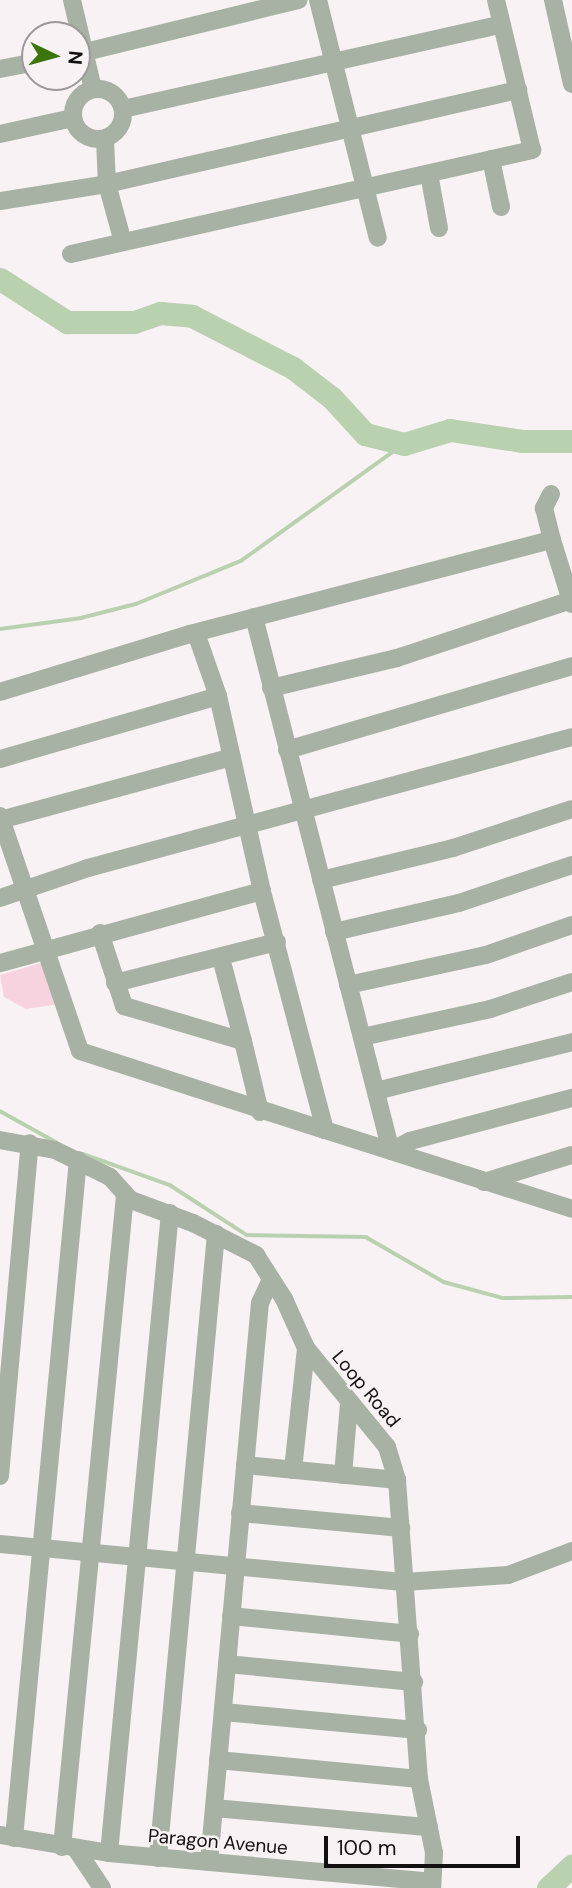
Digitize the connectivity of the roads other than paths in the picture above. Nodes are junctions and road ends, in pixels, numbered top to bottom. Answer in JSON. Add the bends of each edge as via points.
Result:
{"nodes":[{"id":1,"x":72,"y":0,"type":"edge"},
{"id":2,"x":299,"y":0,"type":"edge"},
{"id":3,"x":318,"y":0,"type":"edge"},
{"id":4,"x":496,"y":0,"type":"edge"},
{"id":5,"x":558,"y":1,"type":"edge"},
{"id":6,"x":75,"y":21,"type":"edge"},
{"id":7,"x":502,"y":24,"type":"junction"},
{"id":8,"x":91,"y":50,"type":"edge"},
{"id":9,"x":334,"y":61,"type":"junction"},
{"id":10,"x":21,"y":65,"type":"edge"},
{"id":11,"x":0,"y":69,"type":"edge"},
{"id":12,"x":91,"y":84,"type":"edge"},
{"id":13,"x":572,"y":84,"type":"edge"},
{"id":14,"x":93,"y":89,"type":"junction"},
{"id":15,"x":518,"y":90,"type":"junction"},
{"id":16,"x":123,"y":109,"type":"junction"},
{"id":17,"x":73,"y":118,"type":"junction"},
{"id":18,"x":352,"y":128,"type":"junction"},
{"id":19,"x":0,"y":134,"type":"edge"},
{"id":20,"x":105,"y":139,"type":"junction"},
{"id":21,"x":491,"y":159,"type":"junction"},
{"id":22,"x":429,"y":174,"type":"junction"},
{"id":23,"x":107,"y":184,"type":"junction"},
{"id":24,"x":366,"y":189,"type":"junction"},
{"id":25,"x":0,"y":201,"type":"edge"},
{"id":26,"x":501,"y":207,"type":"dead end"},
{"id":27,"x":439,"y":228,"type":"dead end"},
{"id":28,"x":377,"y":238,"type":"dead end"},
{"id":29,"x":123,"y":242,"type":"junction"},
{"id":30,"x":71,"y":254,"type":"dead end"},
{"id":31,"x":551,"y":494,"type":"dead end"},
{"id":32,"x":552,"y":540,"type":"junction"},
{"id":33,"x":571,"y":602,"type":"edge"},
{"id":34,"x":254,"y":618,"type":"junction"},
{"id":35,"x":190,"y":635,"type":"junction"},
{"id":36,"x":572,"y":666,"type":"edge"},
{"id":37,"x":271,"y":688,"type":"junction"},
{"id":38,"x":0,"y":692,"type":"edge"},
{"id":39,"x":218,"y":696,"type":"junction"},
{"id":40,"x":572,"y":737,"type":"edge"},
{"id":41,"x":287,"y":750,"type":"junction"},
{"id":42,"x":232,"y":757,"type":"junction"},
{"id":43,"x":0,"y":759,"type":"edge"},
{"id":44,"x":572,"y":808,"type":"edge"},
{"id":45,"x":303,"y":813,"type":"junction"},
{"id":46,"x":0,"y":819,"type":"edge"},
{"id":47,"x":245,"y":826,"type":"junction"},
{"id":48,"x":572,"y":865,"type":"edge"},
{"id":49,"x":321,"y":880,"type":"junction"},
{"id":50,"x":26,"y":890,"type":"junction"},
{"id":51,"x":262,"y":891,"type":"junction"},
{"id":52,"x":0,"y":898,"type":"edge"},
{"id":53,"x":572,"y":925,"type":"edge"},
{"id":54,"x":334,"y":932,"type":"junction"},
{"id":55,"x":100,"y":933,"type":"junction"},
{"id":56,"x":277,"y":942,"type":"junction"},
{"id":57,"x":46,"y":949,"type":"junction"},
{"id":58,"x":221,"y":958,"type":"junction"},
{"id":59,"x":0,"y":963,"type":"edge"},
{"id":60,"x":572,"y":982,"type":"edge"},
{"id":61,"x":115,"y":983,"type":"junction"},
{"id":62,"x":348,"y":985,"type":"junction"},
{"id":63,"x":362,"y":1037,"type":"junction"},
{"id":64,"x":243,"y":1041,"type":"junction"},
{"id":65,"x":572,"y":1042,"type":"edge"},
{"id":66,"x":376,"y":1091,"type":"junction"},
{"id":67,"x":572,"y":1098,"type":"edge"},
{"id":68,"x":260,"y":1112,"type":"junction"},
{"id":69,"x":325,"y":1130,"type":"junction"},
{"id":70,"x":0,"y":1140,"type":"edge"},
{"id":71,"x":30,"y":1143,"type":"junction"},
{"id":72,"x":391,"y":1152,"type":"junction"},
{"id":73,"x":572,"y":1155,"type":"edge"},
{"id":74,"x":78,"y":1160,"type":"junction"},
{"id":75,"x":484,"y":1182,"type":"junction"},
{"id":76,"x":125,"y":1195,"type":"junction"},
{"id":77,"x":572,"y":1209,"type":"edge"},
{"id":78,"x":170,"y":1213,"type":"junction"},
{"id":79,"x":216,"y":1234,"type":"junction"},
{"id":80,"x":271,"y":1279,"type":"junction"},
{"id":81,"x":306,"y":1348,"type":"junction"},
{"id":82,"x":349,"y":1404,"type":"junction"},
{"id":83,"x":245,"y":1465,"type":"junction"},
{"id":84,"x":293,"y":1470,"type":"junction"},
{"id":85,"x":343,"y":1475,"type":"junction"},
{"id":86,"x":0,"y":1476,"type":"edge"},
{"id":87,"x":397,"y":1480,"type":"junction"},
{"id":88,"x":240,"y":1513,"type":"junction"},
{"id":89,"x":401,"y":1528,"type":"junction"},
{"id":90,"x":0,"y":1544,"type":"edge"},
{"id":91,"x":41,"y":1548,"type":"junction"},
{"id":92,"x":572,"y":1551,"type":"edge"},
{"id":93,"x":91,"y":1552,"type":"junction"},
{"id":94,"x":137,"y":1556,"type":"junction"},
{"id":95,"x":186,"y":1561,"type":"junction"},
{"id":96,"x":236,"y":1566,"type":"junction"},
{"id":97,"x":405,"y":1582,"type":"junction"},
{"id":98,"x":231,"y":1616,"type":"junction"},
{"id":99,"x":410,"y":1634,"type":"junction"},
{"id":100,"x":227,"y":1664,"type":"junction"},
{"id":101,"x":414,"y":1682,"type":"junction"},
{"id":102,"x":223,"y":1712,"type":"junction"},
{"id":103,"x":418,"y":1730,"type":"junction"},
{"id":104,"x":218,"y":1760,"type":"junction"},
{"id":105,"x":419,"y":1779,"type":"junction"},
{"id":106,"x":214,"y":1808,"type":"junction"},
{"id":107,"x":429,"y":1827,"type":"junction"},
{"id":108,"x":7,"y":1836,"type":"edge"},
{"id":109,"x":69,"y":1848,"type":"junction"},
{"id":110,"x":109,"y":1853,"type":"junction"},
{"id":111,"x":158,"y":1857,"type":"junction"},
{"id":112,"x":209,"y":1862,"type":"junction"},
{"id":113,"x":432,"y":1885,"type":"edge"},
{"id":114,"x":102,"y":1888,"type":"edge"}],
"edges":[{"from":1,"to":6,"type":"street"},
{"from":2,"to":8,"type":"street"},
{"from":3,"to":9,"type":"street"},
{"from":4,"to":7,"type":"street"},
{"from":5,"to":13,"type":"street"},
{"from":7,"to":9,"type":"street"},
{"from":7,"to":15,"type":"street"},
{"from":9,"to":16,"type":"street"},
{"from":9,"to":18,"type":"street"},
{"from":10,"to":11,"type":"street"},
{"from":12,"to":14,"type":"street"},
{"from":14,"to":16,"type":"street","via":[[117,97]]},
{"from":14,"to":17,"type":"street","via":[[81,95]]},
{"from":15,"to":18,"type":"street"},
{"from":15,"to":21,"type":"street","via":[[532,149]]},
{"from":16,"to":20,"type":"street","via":[[116,133]]},
{"from":17,"to":19,"type":"street"},
{"from":17,"to":20,"type":"street","via":[[78,131],[91,139]]},
{"from":18,"to":23,"type":"street"},
{"from":18,"to":24,"type":"street"},
{"from":20,"to":23,"type":"street"},
{"from":21,"to":22,"type":"street"},
{"from":21,"to":26,"type":"street"},
{"from":22,"to":24,"type":"street"},
{"from":22,"to":27,"type":"street"},
{"from":23,"to":25,"type":"street"},
{"from":23,"to":29,"type":"street"},
{"from":24,"to":28,"type":"street"},
{"from":24,"to":29,"type":"street"},
{"from":29,"to":30,"type":"street"},
{"from":31,"to":32,"type":"street","via":[[544,508]]},
{"from":32,"to":33,"type":"street"},
{"from":32,"to":34,"type":"street"},
{"from":33,"to":37,"type":"street","via":[[397,658]]},
{"from":34,"to":35,"type":"street"},
{"from":34,"to":37,"type":"street"},
{"from":35,"to":38,"type":"street"},
{"from":35,"to":39,"type":"street","via":[[202,645]]},
{"from":36,"to":41,"type":"street"},
{"from":37,"to":41,"type":"street"},
{"from":39,"to":42,"type":"street"},
{"from":39,"to":43,"type":"street"},
{"from":40,"to":45,"type":"street"},
{"from":41,"to":45,"type":"street"},
{"from":42,"to":46,"type":"street"},
{"from":42,"to":47,"type":"street"},
{"from":44,"to":49,"type":"street","via":[[453,848]]},
{"from":45,"to":47,"type":"street"},
{"from":45,"to":49,"type":"street"},
{"from":46,"to":50,"type":"street"},
{"from":47,"to":50,"type":"street","via":[[88,868]]},
{"from":47,"to":51,"type":"street"},
{"from":48,"to":54,"type":"street","via":[[459,903]]},
{"from":49,"to":54,"type":"street"},
{"from":50,"to":52,"type":"street"},
{"from":50,"to":57,"type":"street"},
{"from":51,"to":55,"type":"street"},
{"from":51,"to":56,"type":"street"},
{"from":53,"to":62,"type":"street","via":[[486,955]]},
{"from":54,"to":62,"type":"street"},
{"from":55,"to":57,"type":"street"},
{"from":55,"to":61,"type":"street"},
{"from":56,"to":58,"type":"street"},
{"from":56,"to":69,"type":"street"},
{"from":57,"to":59,"type":"street"},
{"from":57,"to":68,"type":"street","via":[[80,1051]]},
{"from":58,"to":61,"type":"street"},
{"from":58,"to":64,"type":"street"},
{"from":60,"to":63,"type":"street","via":[[490,1009]]},
{"from":61,"to":64,"type":"street","via":[[120,1000],[133,1010]]},
{"from":62,"to":63,"type":"street"},
{"from":63,"to":66,"type":"street"},
{"from":64,"to":68,"type":"street"},
{"from":65,"to":66,"type":"street"},
{"from":66,"to":72,"type":"street"},
{"from":67,"to":72,"type":"street","via":[[410,1141]]},
{"from":68,"to":69,"type":"street"},
{"from":69,"to":72,"type":"street"},
{"from":70,"to":71,"type":"street","name":"Loop Road"},
{"from":71,"to":74,"type":"street","name":"Loop Road"},
{"from":71,"to":86,"type":"street"},
{"from":72,"to":75,"type":"street"},
{"from":73,"to":75,"type":"street"},
{"from":74,"to":76,"type":"street","name":"Loop Road","via":[[110,1177]]},
{"from":74,"to":91,"type":"street"},
{"from":75,"to":77,"type":"street"},
{"from":76,"to":78,"type":"street","name":"Loop Road"},
{"from":76,"to":93,"type":"street"},
{"from":78,"to":79,"type":"street","name":"Loop Road"},
{"from":78,"to":94,"type":"street"},
{"from":79,"to":80,"type":"street","name":"Loop Road","via":[[256,1255]]},
{"from":79,"to":95,"type":"street"},
{"from":80,"to":81,"type":"street","name":"Loop Road"},
{"from":80,"to":83,"type":"street","via":[[260,1303]]},
{"from":81,"to":82,"type":"street","name":"Loop Road"},
{"from":81,"to":84,"type":"street"},
{"from":82,"to":85,"type":"street"},
{"from":82,"to":87,"type":"street","name":"Loop Road","via":[[387,1447]]},
{"from":83,"to":84,"type":"street"},
{"from":83,"to":88,"type":"street"},
{"from":84,"to":85,"type":"street"},
{"from":85,"to":87,"type":"street"},
{"from":87,"to":89,"type":"street","name":"Loop Road"},
{"from":88,"to":89,"type":"street"},
{"from":88,"to":96,"type":"street"},
{"from":89,"to":97,"type":"street","name":"Loop Road"},
{"from":90,"to":91,"type":"street"},
{"from":91,"to":93,"type":"street"},
{"from":91,"to":108,"type":"street"},
{"from":92,"to":97,"type":"street","via":[[508,1575]]},
{"from":93,"to":94,"type":"street"},
{"from":93,"to":109,"type":"street"},
{"from":94,"to":95,"type":"street"},
{"from":94,"to":110,"type":"street"},
{"from":95,"to":96,"type":"street"},
{"from":95,"to":111,"type":"street"},
{"from":96,"to":97,"type":"street"},
{"from":96,"to":98,"type":"street"},
{"from":97,"to":99,"type":"street","name":"Loop Road"},
{"from":98,"to":99,"type":"street"},
{"from":98,"to":100,"type":"street"},
{"from":99,"to":101,"type":"street","name":"Loop Road"},
{"from":100,"to":101,"type":"street"},
{"from":100,"to":102,"type":"street"},
{"from":101,"to":103,"type":"street","name":"Loop Road"},
{"from":102,"to":103,"type":"street"},
{"from":102,"to":104,"type":"street"},
{"from":103,"to":105,"type":"street","name":"Loop Road"},
{"from":104,"to":105,"type":"street"},
{"from":104,"to":106,"type":"street"},
{"from":105,"to":107,"type":"street","name":"Loop Road"},
{"from":106,"to":107,"type":"street"},
{"from":106,"to":112,"type":"street"},
{"from":107,"to":113,"type":"street","name":"Loop Road"},
{"from":108,"to":109,"type":"street","name":"Paragon Avenue"},
{"from":109,"to":110,"type":"street","name":"Paragon Avenue"},
{"from":109,"to":114,"type":"street"},
{"from":110,"to":111,"type":"street","name":"Paragon Avenue"},
{"from":111,"to":112,"type":"street","name":"Paragon Avenue"},
{"from":112,"to":113,"type":"street","name":"Paragon Avenue"}]}
